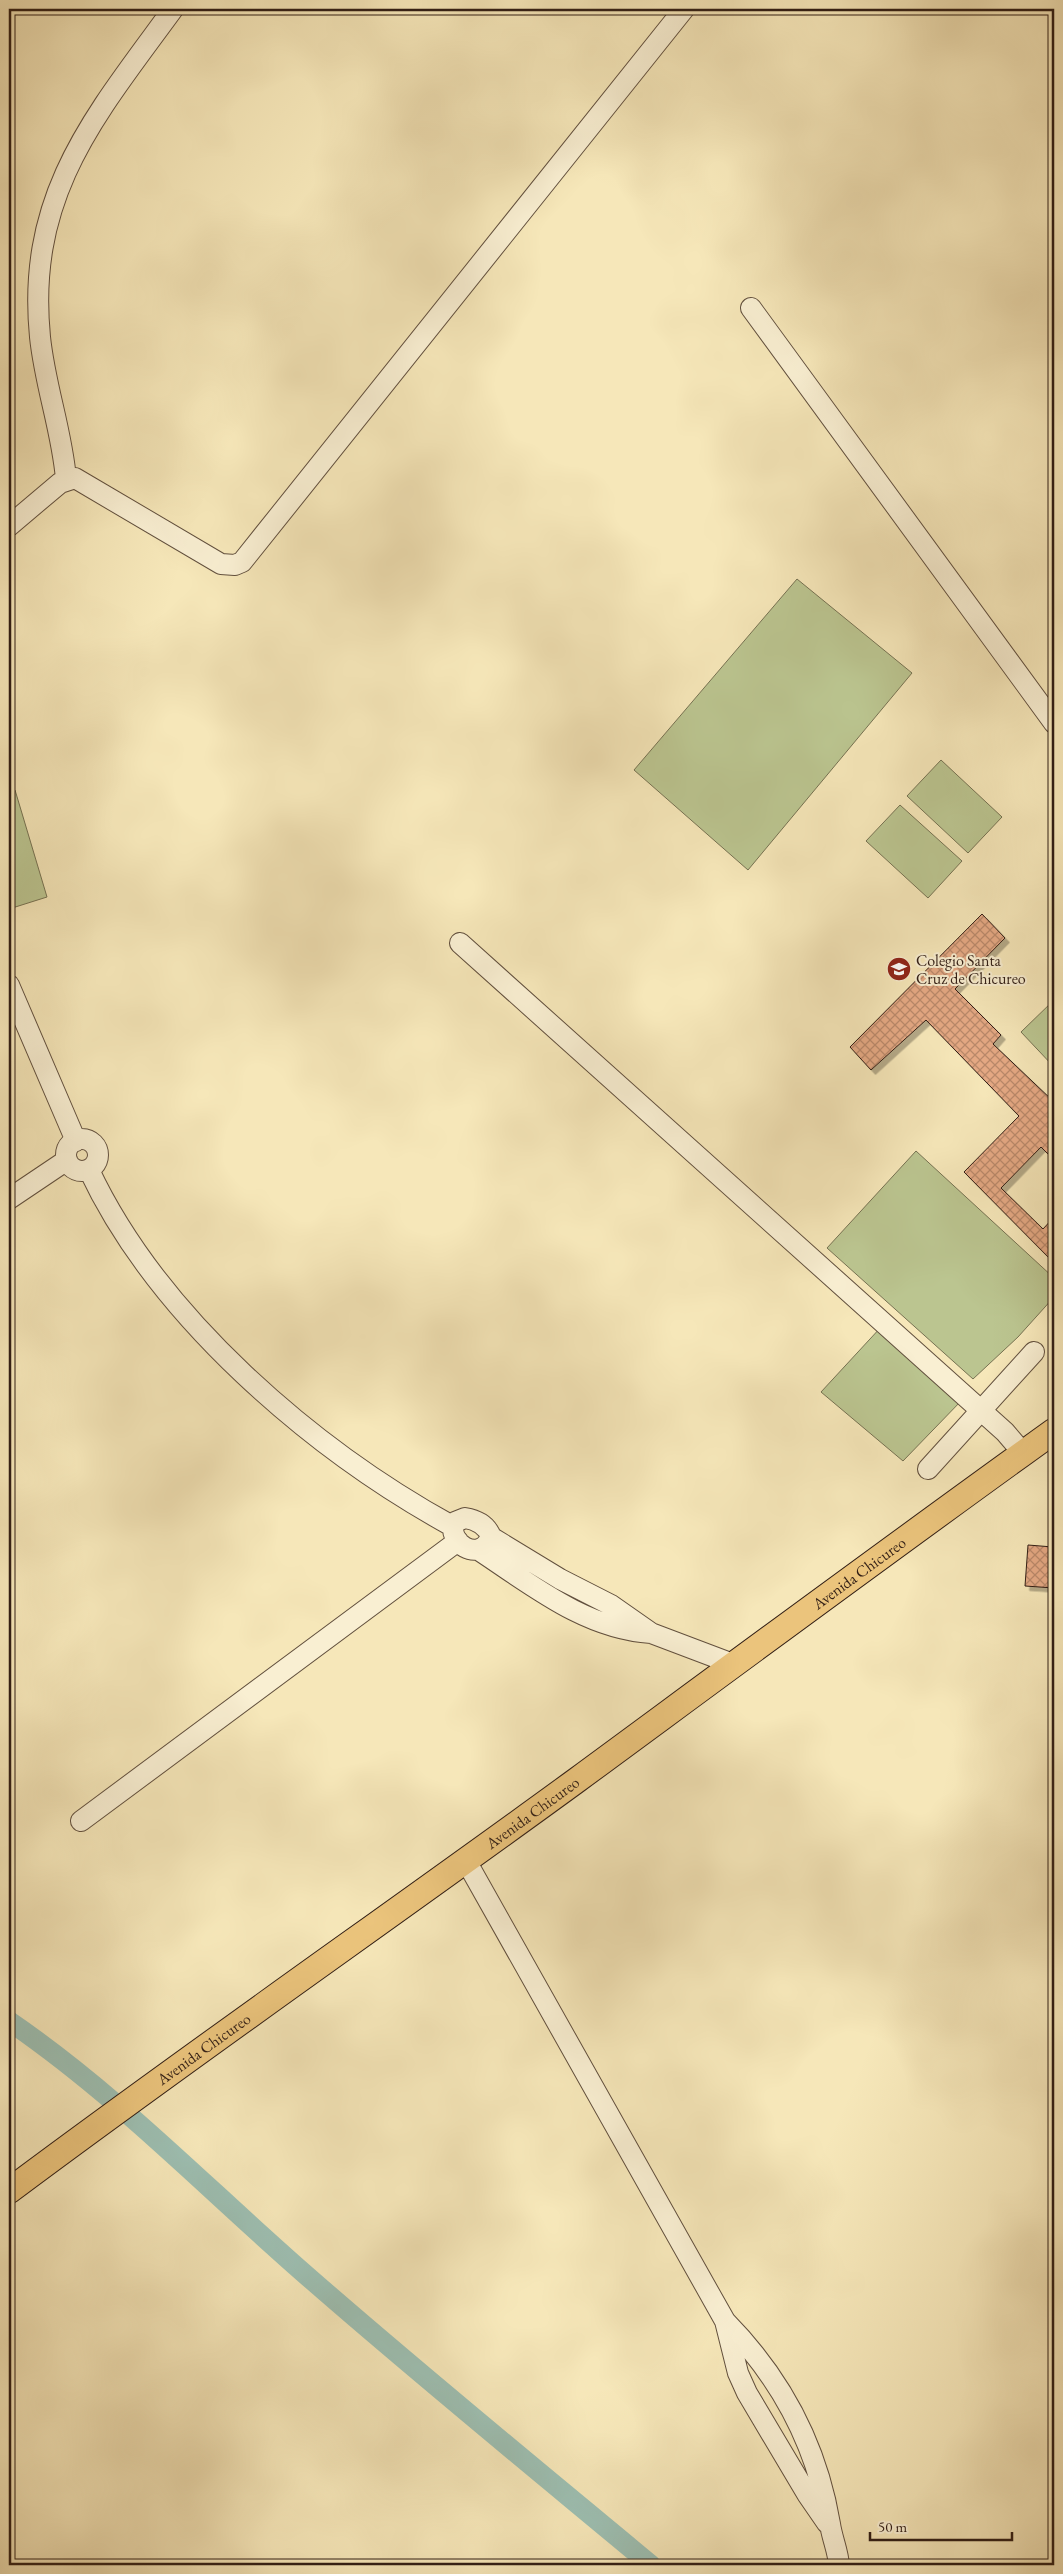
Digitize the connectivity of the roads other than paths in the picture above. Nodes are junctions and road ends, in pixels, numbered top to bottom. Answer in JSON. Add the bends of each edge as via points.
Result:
{"nodes":[{"id":1,"x":173,"y":9,"type":"edge"},
{"id":2,"x":684,"y":9,"type":"edge"},
{"id":3,"x":751,"y":308,"type":"dead end"},
{"id":4,"x":66,"y":479,"type":"junction"},
{"id":5,"x":9,"y":526,"type":"edge"},
{"id":6,"x":1054,"y":723,"type":"edge"},
{"id":7,"x":460,"y":943,"type":"dead end"},
{"id":8,"x":9,"y":985,"type":"edge"},
{"id":9,"x":76,"y":1141,"type":"junction"},
{"id":10,"x":67,"y":1160,"type":"junction"},
{"id":11,"x":89,"y":1170,"type":"junction"},
{"id":12,"x":9,"y":1200,"type":"edge"},
{"id":13,"x":1034,"y":1352,"type":"dead end"},
{"id":14,"x":981,"y":1410,"type":"junction"},
{"id":15,"x":1054,"y":1431,"type":"edge"},
{"id":16,"x":1023,"y":1453,"type":"junction"},
{"id":17,"x":928,"y":1469,"type":"dead end"},
{"id":18,"x":455,"y":1534,"type":"junction"},
{"id":19,"x":486,"y":1544,"type":"junction"},
{"id":20,"x":733,"y":1664,"type":"junction"},
{"id":21,"x":81,"y":1822,"type":"dead end"},
{"id":22,"x":465,"y":1859,"type":"junction"},
{"id":23,"x":9,"y":2191,"type":"edge"},
{"id":24,"x":725,"y":2321,"type":"junction"},
{"id":25,"x":830,"y":2526,"type":"junction"},
{"id":26,"x":839,"y":2565,"type":"edge"}],
"edges":[{"from":1,"to":4,"type":"street","via":[[103,104],[75,150],[63,176],[47,230],[39,286],[40,336],[63,443]]},
{"from":2,"to":4,"type":"street","via":[[242,562],[221,564],[85,482]]},
{"from":3,"to":6,"type":"street"},
{"from":4,"to":5,"type":"street"},
{"from":7,"to":14,"type":"street"},
{"from":8,"to":9,"type":"street"},
{"from":9,"to":10,"type":"street","via":[[68,1149]]},
{"from":9,"to":11,"type":"street","via":[[87,1140],[98,1152],[97,1162]]},
{"from":10,"to":11,"type":"street","via":[[73,1169]]},
{"from":10,"to":12,"type":"street"},
{"from":11,"to":18,"type":"street","via":[[113,1218],[142,1258],[223,1352],[279,1406],[342,1457]]},
{"from":13,"to":14,"type":"street"},
{"from":14,"to":16,"type":"street","via":[[1006,1432]]},
{"from":14,"to":17,"type":"street"},
{"from":15,"to":16,"type":"main road","name":"Avenida Chicureo"},
{"from":16,"to":20,"type":"main road","name":"Avenida Chicureo"},
{"from":18,"to":19,"type":"street","via":[[471,1549]]},
{"from":18,"to":19,"type":"street","via":[[459,1520],[471,1519],[486,1526]]},
{"from":18,"to":21,"type":"street"},
{"from":19,"to":20,"type":"street","via":[[611,1605],[651,1633]]},
{"from":20,"to":22,"type":"main road","name":"Avenida Chicureo"},
{"from":22,"to":23,"type":"main road","name":"Avenida Chicureo"},
{"from":22,"to":24,"type":"street"},
{"from":24,"to":25,"type":"street","via":[[738,2373],[747,2393],[807,2494]]},
{"from":24,"to":25,"type":"street","via":[[759,2359],[794,2414],[818,2468]]},
{"from":25,"to":26,"type":"street"}]}
